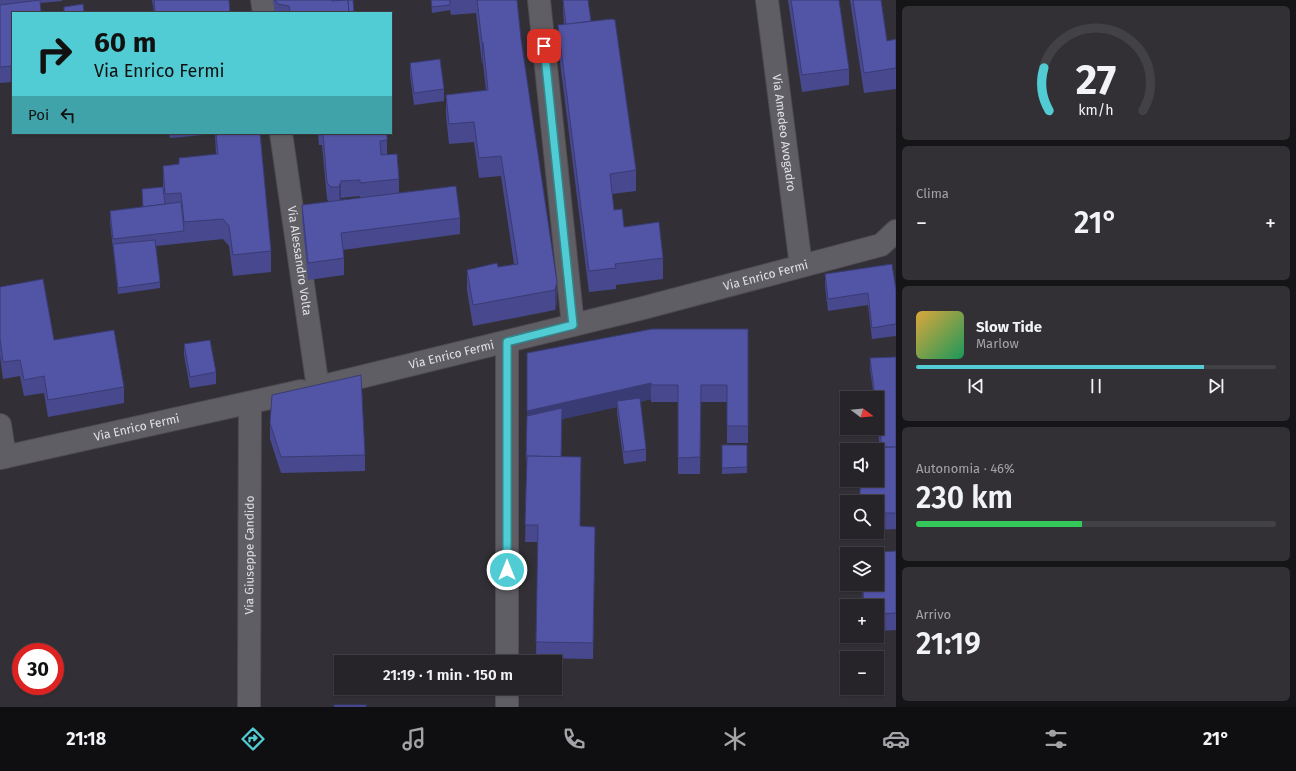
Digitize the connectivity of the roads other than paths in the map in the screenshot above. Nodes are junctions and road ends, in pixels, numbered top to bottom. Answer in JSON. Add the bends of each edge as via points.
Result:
{"nodes":[{"id":1,"x":262,"y":0,"type":"edge"},
{"id":2,"x":539,"y":0,"type":"edge"},
{"id":3,"x":767,"y":0,"type":"edge"},
{"id":4,"x":264,"y":12,"type":"edge"},
{"id":5,"x":281,"y":134,"type":"edge"},
{"id":6,"x":891,"y":242,"type":"edge"},
{"id":7,"x":801,"y":266,"type":"junction"},
{"id":8,"x":573,"y":325,"type":"junction"},
{"id":9,"x":507,"y":342,"type":"junction"},
{"id":10,"x":318,"y":388,"type":"junction"},
{"id":11,"x":250,"y":403,"type":"junction"},
{"id":12,"x":0,"y":425,"type":"edge"},
{"id":13,"x":2,"y":458,"type":"edge"},
{"id":14,"x":507,"y":655,"type":"edge"},
{"id":15,"x":507,"y":695,"type":"edge"},
{"id":16,"x":249,"y":707,"type":"edge"},
{"id":17,"x":507,"y":707,"type":"edge"}],
"edges":[{"from":1,"to":4,"type":"street"},
{"from":2,"to":8,"type":"street"},
{"from":3,"to":7,"type":"street","name":"Via Amedeo Avogadro"},
{"from":5,"to":10,"type":"street","name":"Via Alessandro Volta"},
{"from":6,"to":7,"type":"street","name":"Via Enrico Fermi"},
{"from":7,"to":8,"type":"street","name":"Via Enrico Fermi"},
{"from":8,"to":9,"type":"street","name":"Via Enrico Fermi"},
{"from":9,"to":10,"type":"street","name":"Via Enrico Fermi"},
{"from":9,"to":14,"type":"street"},
{"from":10,"to":11,"type":"street","name":"Via Enrico Fermi"},
{"from":11,"to":13,"type":"street","name":"Via Enrico Fermi"},
{"from":11,"to":16,"type":"street","name":"Via Giuseppe Candido"},
{"from":12,"to":13,"type":"street"},
{"from":15,"to":17,"type":"street"}]}
